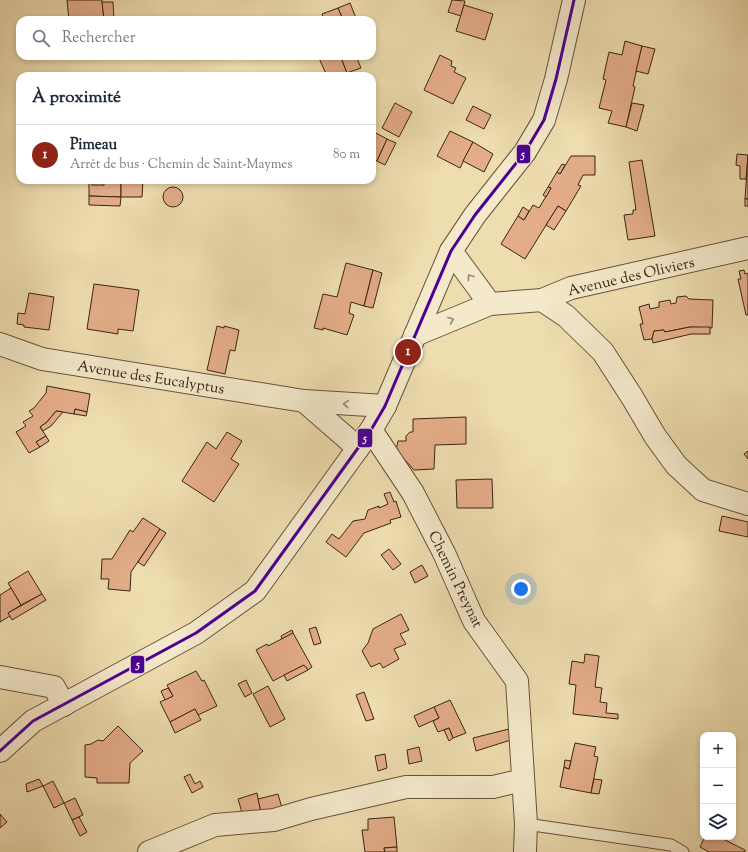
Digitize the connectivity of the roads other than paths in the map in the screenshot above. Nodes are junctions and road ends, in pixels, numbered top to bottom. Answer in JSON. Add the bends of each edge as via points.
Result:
{"nodes":[{"id":1,"x":574,"y":0,"type":"edge"},
{"id":2,"x":748,"y":248,"type":"edge"},
{"id":3,"x":450,"y":251,"type":"junction"},
{"id":4,"x":542,"y":300,"type":"junction"},
{"id":5,"x":490,"y":304,"type":"junction"},
{"id":6,"x":415,"y":335,"type":"junction"},
{"id":7,"x":0,"y":344,"type":"edge"},
{"id":8,"x":304,"y":401,"type":"junction"},
{"id":9,"x":385,"y":406,"type":"junction"},
{"id":10,"x":371,"y":430,"type":"junction"},
{"id":11,"x":358,"y":448,"type":"junction"},
{"id":12,"x":748,"y":504,"type":"edge"},
{"id":13,"x":0,"y":677,"type":"edge"},
{"id":14,"x":64,"y":705,"type":"junction"},
{"id":15,"x":33,"y":721,"type":"junction"},
{"id":16,"x":0,"y":737,"type":"edge"},
{"id":17,"x":0,"y":751,"type":"edge"},
{"id":18,"x":523,"y":780,"type":"junction"},
{"id":19,"x":526,"y":824,"type":"junction"},
{"id":20,"x":149,"y":852,"type":"edge"},
{"id":21,"x":525,"y":852,"type":"edge"},
{"id":22,"x":684,"y":852,"type":"edge"}],
"edges":[{"from":1,"to":3,"type":"street","via":[[544,120],[525,152]]},
{"from":2,"to":4,"type":"street","name":"Avenue des Oliviers","via":[[571,288]]},
{"from":5,"to":3,"type":"street","one_way":true},
{"from":3,"to":6,"type":"street"},
{"from":4,"to":5,"type":"street","name":"Avenue des Oliviers"},
{"from":4,"to":12,"type":"street","via":[[566,316],[602,352],[676,465],[703,490]]},
{"from":6,"to":5,"type":"street","name":"Avenue des Oliviers","one_way":true},
{"from":6,"to":9,"type":"street"},
{"from":7,"to":8,"type":"street","name":"Avenue des Eucalyptus","via":[[42,359]]},
{"from":9,"to":8,"type":"street","name":"Avenue des Eucalyptus","one_way":true},
{"from":8,"to":11,"type":"street"},
{"from":9,"to":10,"type":"street"},
{"from":10,"to":11,"type":"street"},
{"from":10,"to":18,"type":"street","name":"Chemin Preynat","via":[[413,493],[444,553],[474,621],[517,681]]},
{"from":11,"to":14,"type":"street","via":[[254,591],[196,634]]},
{"from":13,"to":14,"type":"street","via":[[54,687]]},
{"from":14,"to":15,"type":"street"},
{"from":15,"to":16,"type":"street"},
{"from":15,"to":17,"type":"street"},
{"from":18,"to":19,"type":"street","name":"Chemin Preynat"},
{"from":18,"to":20,"type":"street","via":[[493,788],[406,787],[274,820],[215,825]]},
{"from":19,"to":21,"type":"street","name":"Chemin Preynat"},
{"from":19,"to":22,"type":"lane","via":[[671,845]]}]}
